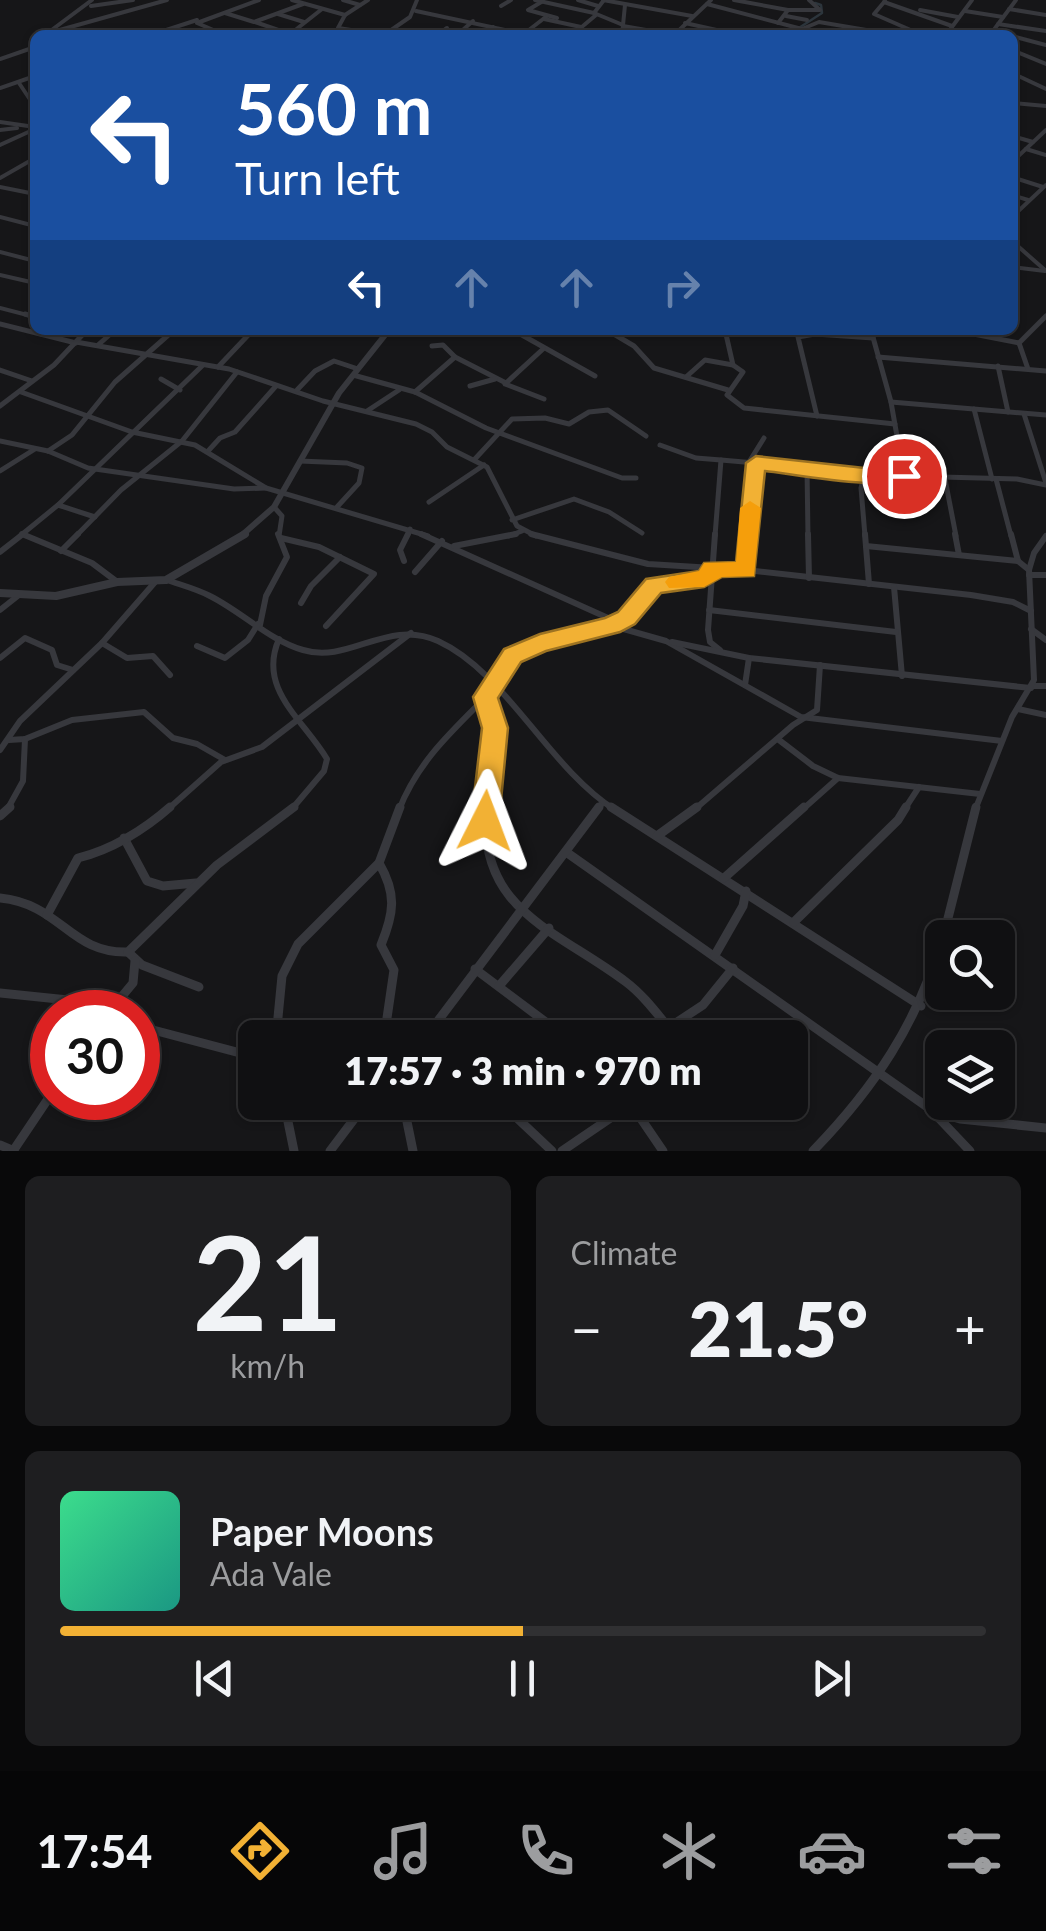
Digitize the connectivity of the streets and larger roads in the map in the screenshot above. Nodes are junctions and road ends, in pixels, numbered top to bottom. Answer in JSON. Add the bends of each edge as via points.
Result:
{"nodes":[{"id":1,"x":134,"y":0,"type":"edge"},
{"id":2,"x":168,"y":0,"type":"edge"},
{"id":3,"x":259,"y":0,"type":"edge"},
{"id":4,"x":292,"y":0,"type":"edge"},
{"id":5,"x":343,"y":0,"type":"edge"},
{"id":6,"x":368,"y":0,"type":"edge"},
{"id":7,"x":417,"y":0,"type":"edge"},
{"id":8,"x":510,"y":0,"type":"edge"},
{"id":9,"x":535,"y":0,"type":"edge"},
{"id":10,"x":578,"y":0,"type":"edge"},
{"id":11,"x":604,"y":0,"type":"edge"},
{"id":12,"x":734,"y":0,"type":"edge"},
{"id":13,"x":809,"y":0,"type":"edge"},
{"id":14,"x":972,"y":0,"type":"edge"},
{"id":15,"x":1016,"y":0,"type":"edge"},
{"id":16,"x":543,"y":1,"type":"edge"},
{"id":17,"x":885,"y":1,"type":"edge"},
{"id":18,"x":90,"y":2,"type":"edge"},
{"id":19,"x":709,"y":2,"type":"edge"},
{"id":20,"x":927,"y":2,"type":"edge"},
{"id":21,"x":304,"y":3,"type":"junction"},
{"id":22,"x":243,"y":4,"type":"dead end"},
{"id":23,"x":362,"y":5,"type":"junction"},
{"id":24,"x":625,"y":5,"type":"junction"},
{"id":25,"x":501,"y":6,"type":"dead end"},
{"id":26,"x":598,"y":6,"type":"junction"},
{"id":27,"x":323,"y":8,"type":"junction"},
{"id":28,"x":1009,"y":9,"type":"junction"},
{"id":29,"x":788,"y":10,"type":"junction"},
{"id":30,"x":920,"y":10,"type":"junction"},
{"id":31,"x":416,"y":11,"type":"junction"},
{"id":32,"x":963,"y":11,"type":"junction"},
{"id":33,"x":126,"y":12,"type":"junction"},
{"id":34,"x":224,"y":12,"type":"junction"},
{"id":35,"x":275,"y":13,"type":"junction"},
{"id":36,"x":595,"y":14,"type":"junction"},
{"id":37,"x":345,"y":15,"type":"junction"},
{"id":38,"x":1046,"y":15,"type":"edge"},
{"id":39,"x":692,"y":16,"type":"junction"},
{"id":40,"x":786,"y":16,"type":"junction"},
{"id":41,"x":915,"y":16,"type":"junction"},
{"id":42,"x":958,"y":17,"type":"junction"},
{"id":43,"x":1003,"y":17,"type":"junction"},
{"id":44,"x":546,"y":18,"type":"junction"},
{"id":45,"x":558,"y":18,"type":"dead end"},
{"id":46,"x":807,"y":20,"type":"dead end"},
{"id":47,"x":473,"y":21,"type":"junction"},
{"id":48,"x":198,"y":22,"type":"junction"},
{"id":49,"x":254,"y":22,"type":"junction"},
{"id":50,"x":305,"y":22,"type":"junction"},
{"id":51,"x":685,"y":23,"type":"junction"},
{"id":52,"x":776,"y":24,"type":"junction"},
{"id":53,"x":998,"y":24,"type":"junction"},
{"id":54,"x":623,"y":25,"type":"junction"},
{"id":55,"x":494,"y":26,"type":"junction"},
{"id":56,"x":788,"y":26,"type":"junction"},
{"id":57,"x":952,"y":26,"type":"junction"},
{"id":58,"x":810,"y":27,"type":"junction"},
{"id":59,"x":447,"y":28,"type":"dead end"},
{"id":60,"x":581,"y":28,"type":"junction"},
{"id":61,"x":858,"y":29,"type":"joint"},
{"id":62,"x":53,"y":30,"type":"edge"},
{"id":63,"x":62,"y":30,"type":"edge"},
{"id":64,"x":167,"y":30,"type":"edge"},
{"id":65,"x":215,"y":30,"type":"edge"},
{"id":66,"x":278,"y":30,"type":"edge"},
{"id":67,"x":295,"y":30,"type":"edge"},
{"id":68,"x":351,"y":30,"type":"edge"},
{"id":69,"x":391,"y":30,"type":"edge"},
{"id":70,"x":444,"y":30,"type":"edge"},
{"id":71,"x":463,"y":30,"type":"edge"},
{"id":72,"x":487,"y":30,"type":"edge"},
{"id":73,"x":510,"y":30,"type":"edge"},
{"id":74,"x":532,"y":30,"type":"edge"},
{"id":75,"x":578,"y":30,"type":"edge"},
{"id":76,"x":622,"y":30,"type":"edge"},
{"id":77,"x":648,"y":30,"type":"edge"},
{"id":78,"x":679,"y":30,"type":"edge"},
{"id":79,"x":716,"y":30,"type":"edge"},
{"id":80,"x":864,"y":30,"type":"edge"},
{"id":81,"x":911,"y":30,"type":"edge"},
{"id":82,"x":949,"y":30,"type":"edge"},
{"id":83,"x":994,"y":30,"type":"edge"},
{"id":84,"x":1046,"y":31,"type":"edge"},
{"id":85,"x":1018,"y":37,"type":"edge"},
{"id":86,"x":1034,"y":40,"type":"junction"},
{"id":87,"x":1046,"y":45,"type":"edge"},
{"id":88,"x":30,"y":49,"type":"edge"},
{"id":89,"x":1018,"y":52,"type":"edge"},
{"id":90,"x":0,"y":59,"type":"edge"},
{"id":91,"x":1046,"y":61,"type":"edge"},
{"id":92,"x":1018,"y":76,"type":"edge"},
{"id":93,"x":30,"y":78,"type":"edge"},
{"id":94,"x":18,"y":82,"type":"junction"},
{"id":95,"x":1044,"y":87,"type":"edge"},
{"id":96,"x":0,"y":88,"type":"edge"},
{"id":97,"x":30,"y":100,"type":"edge"},
{"id":98,"x":1018,"y":105,"type":"edge"},
{"id":99,"x":1045,"y":109,"type":"edge"},
{"id":100,"x":0,"y":122,"type":"edge"},
{"id":101,"x":23,"y":127,"type":"junction"},
{"id":102,"x":30,"y":128,"type":"edge"},
{"id":103,"x":0,"y":130,"type":"edge"},
{"id":104,"x":1046,"y":130,"type":"edge"},
{"id":105,"x":30,"y":131,"type":"edge"},
{"id":106,"x":1018,"y":138,"type":"edge"},
{"id":107,"x":1033,"y":142,"type":"junction"},
{"id":108,"x":0,"y":146,"type":"edge"},
{"id":109,"x":1026,"y":149,"type":"junction"},
{"id":110,"x":1046,"y":155,"type":"edge"},
{"id":111,"x":1018,"y":156,"type":"edge"},
{"id":112,"x":30,"y":161,"type":"edge"},
{"id":113,"x":0,"y":178,"type":"edge"},
{"id":114,"x":1018,"y":179,"type":"edge"},
{"id":115,"x":1045,"y":186,"type":"edge"},
{"id":116,"x":0,"y":187,"type":"edge"},
{"id":117,"x":30,"y":192,"type":"edge"},
{"id":118,"x":1035,"y":195,"type":"junction"},
{"id":119,"x":1018,"y":197,"type":"edge"},
{"id":120,"x":1046,"y":198,"type":"edge"},
{"id":121,"x":1030,"y":200,"type":"junction"},
{"id":122,"x":1018,"y":211,"type":"edge"},
{"id":123,"x":0,"y":217,"type":"edge"},
{"id":124,"x":30,"y":225,"type":"edge"},
{"id":125,"x":1018,"y":246,"type":"edge"},
{"id":126,"x":0,"y":252,"type":"edge"},
{"id":127,"x":30,"y":259,"type":"edge"},
{"id":128,"x":1046,"y":260,"type":"edge"},
{"id":129,"x":1018,"y":268,"type":"edge"},
{"id":130,"x":1046,"y":270,"type":"edge"},
{"id":131,"x":0,"y":275,"type":"edge"},
{"id":132,"x":30,"y":282,"type":"edge"},
{"id":133,"x":0,"y":308,"type":"edge"},
{"id":134,"x":14,"y":312,"type":"junction"},
{"id":135,"x":1046,"y":316,"type":"edge"},
{"id":136,"x":30,"y":317,"type":"edge"},
{"id":137,"x":0,"y":324,"type":"edge"},
{"id":138,"x":1035,"y":328,"type":"junction"},
{"id":139,"x":1046,"y":329,"type":"edge"},
{"id":140,"x":30,"y":332,"type":"edge"},
{"id":141,"x":44,"y":335,"type":"edge"},
{"id":142,"x":82,"y":335,"type":"edge"},
{"id":143,"x":109,"y":335,"type":"edge"},
{"id":144,"x":168,"y":335,"type":"edge"},
{"id":145,"x":248,"y":335,"type":"edge"},
{"id":146,"x":384,"y":335,"type":"edge"},
{"id":147,"x":522,"y":335,"type":"edge"},
{"id":148,"x":725,"y":335,"type":"edge"},
{"id":149,"x":801,"y":335,"type":"edge"},
{"id":150,"x":872,"y":335,"type":"edge"},
{"id":151,"x":976,"y":335,"type":"edge"},
{"id":152,"x":618,"y":336,"type":"edge"},
{"id":153,"x":76,"y":343,"type":"junction"},
{"id":154,"x":98,"y":344,"type":"junction"},
{"id":155,"x":1019,"y":344,"type":"junction"},
{"id":156,"x":432,"y":346,"type":"dead end"},
{"id":157,"x":543,"y":349,"type":"junction"},
{"id":158,"x":145,"y":353,"type":"junction"},
{"id":159,"x":455,"y":357,"type":"junction"},
{"id":160,"x":878,"y":358,"type":"junction"},
{"id":161,"x":203,"y":365,"type":"junction"},
{"id":162,"x":733,"y":365,"type":"junction"},
{"id":163,"x":998,"y":366,"type":"junction"},
{"id":164,"x":218,"y":367,"type":"junction"},
{"id":165,"x":1028,"y":369,"type":"junction"},
{"id":166,"x":0,"y":370,"type":"edge"},
{"id":167,"x":1046,"y":371,"type":"edge"},
{"id":168,"x":237,"y":372,"type":"junction"},
{"id":169,"x":355,"y":372,"type":"junction"},
{"id":170,"x":595,"y":376,"type":"dead end"},
{"id":171,"x":686,"y":377,"type":"junction"},
{"id":172,"x":161,"y":378,"type":"dead end"},
{"id":173,"x":495,"y":379,"type":"junction"},
{"id":174,"x":33,"y":381,"type":"junction"},
{"id":175,"x":506,"y":382,"type":"junction"},
{"id":176,"x":276,"y":386,"type":"junction"},
{"id":177,"x":470,"y":386,"type":"dead end"},
{"id":178,"x":180,"y":390,"type":"junction"},
{"id":179,"x":297,"y":390,"type":"junction"},
{"id":180,"x":400,"y":390,"type":"junction"},
{"id":181,"x":728,"y":390,"type":"junction"},
{"id":182,"x":21,"y":392,"type":"junction"},
{"id":183,"x":415,"y":392,"type":"junction"},
{"id":184,"x":544,"y":399,"type":"dead end"},
{"id":185,"x":891,"y":402,"type":"junction"},
{"id":186,"x":334,"y":403,"type":"junction"},
{"id":187,"x":0,"y":406,"type":"edge"},
{"id":188,"x":974,"y":409,"type":"junction"},
{"id":189,"x":366,"y":412,"type":"junction"},
{"id":190,"x":1008,"y":412,"type":"junction"},
{"id":191,"x":1024,"y":414,"type":"junction"},
{"id":192,"x":1046,"y":415,"type":"edge"},
{"id":193,"x":817,"y":416,"type":"junction"},
{"id":194,"x":90,"y":418,"type":"junction"},
{"id":195,"x":895,"y":424,"type":"junction"},
{"id":196,"x":132,"y":432,"type":"junction"},
{"id":197,"x":498,"y":432,"type":"junction"},
{"id":198,"x":646,"y":436,"type":"dead end"},
{"id":199,"x":764,"y":438,"type":"dead end"},
{"id":200,"x":0,"y":441,"type":"edge"},
{"id":201,"x":182,"y":441,"type":"junction"},
{"id":202,"x":660,"y":445,"type":"dead end"},
{"id":203,"x":36,"y":449,"type":"junction"},
{"id":204,"x":208,"y":450,"type":"junction"},
{"id":205,"x":48,"y":451,"type":"junction"},
{"id":206,"x":474,"y":460,"type":"junction"},
{"id":207,"x":721,"y":460,"type":"junction"},
{"id":208,"x":300,"y":461,"type":"junction"},
{"id":209,"x":752,"y":462,"type":"junction"},
{"id":210,"x":484,"y":465,"type":"junction"},
{"id":211,"x":808,"y":468,"type":"junction"},
{"id":212,"x":93,"y":469,"type":"junction"},
{"id":213,"x":0,"y":470,"type":"edge"},
{"id":214,"x":864,"y":475,"type":"junction"},
{"id":215,"x":138,"y":476,"type":"junction"},
{"id":216,"x":904,"y":476,"type":"junction"},
{"id":217,"x":636,"y":478,"type":"dead end"},
{"id":218,"x":945,"y":479,"type":"junction"},
{"id":219,"x":994,"y":479,"type":"junction"},
{"id":220,"x":1045,"y":481,"type":"edge"},
{"id":221,"x":266,"y":488,"type":"junction"},
{"id":222,"x":282,"y":492,"type":"junction"},
{"id":223,"x":429,"y":502,"type":"dead end"},
{"id":224,"x":58,"y":505,"type":"junction"},
{"id":225,"x":274,"y":507,"type":"junction"},
{"id":226,"x":338,"y":508,"type":"junction"},
{"id":227,"x":95,"y":517,"type":"junction"},
{"id":228,"x":512,"y":520,"type":"junction"},
{"id":229,"x":410,"y":529,"type":"junction"},
{"id":230,"x":522,"y":532,"type":"junction"},
{"id":231,"x":22,"y":534,"type":"junction"},
{"id":232,"x":642,"y":534,"type":"dead end"},
{"id":233,"x":1046,"y":536,"type":"edge"},
{"id":234,"x":282,"y":538,"type":"junction"},
{"id":235,"x":442,"y":541,"type":"junction"},
{"id":236,"x":452,"y":546,"type":"junction"},
{"id":237,"x":866,"y":546,"type":"junction"},
{"id":238,"x":61,"y":551,"type":"junction"},
{"id":239,"x":0,"y":552,"type":"edge"},
{"id":240,"x":958,"y":555,"type":"junction"},
{"id":241,"x":340,"y":558,"type":"junction"},
{"id":242,"x":404,"y":561,"type":"dead end"},
{"id":243,"x":1018,"y":561,"type":"junction"},
{"id":244,"x":746,"y":570,"type":"junction"},
{"id":245,"x":712,"y":571,"type":"junction"},
{"id":246,"x":415,"y":572,"type":"dead end"},
{"id":247,"x":1029,"y":573,"type":"junction"},
{"id":248,"x":1046,"y":575,"type":"edge"},
{"id":249,"x":808,"y":578,"type":"junction"},
{"id":250,"x":161,"y":580,"type":"junction"},
{"id":251,"x":117,"y":582,"type":"junction"},
{"id":252,"x":870,"y":584,"type":"junction"},
{"id":253,"x":894,"y":587,"type":"junction"},
{"id":254,"x":0,"y":593,"type":"edge"},
{"id":255,"x":19,"y":595,"type":"junction"},
{"id":256,"x":1032,"y":598,"type":"junction"},
{"id":257,"x":1013,"y":602,"type":"junction"},
{"id":258,"x":301,"y":603,"type":"dead end"},
{"id":259,"x":0,"y":610,"type":"edge"},
{"id":260,"x":710,"y":610,"type":"junction"},
{"id":261,"x":1031,"y":611,"type":"junction"},
{"id":262,"x":259,"y":624,"type":"junction"},
{"id":263,"x":615,"y":624,"type":"junction"},
{"id":264,"x":326,"y":626,"type":"dead end"},
{"id":265,"x":1031,"y":629,"type":"junction"},
{"id":266,"x":896,"y":632,"type":"junction"},
{"id":267,"x":412,"y":633,"type":"junction"},
{"id":268,"x":279,"y":639,"type":"junction"},
{"id":269,"x":1046,"y":640,"type":"edge"},
{"id":270,"x":666,"y":641,"type":"junction"},
{"id":271,"x":102,"y":643,"type":"junction"},
{"id":272,"x":197,"y":646,"type":"dead end"},
{"id":273,"x":720,"y":650,"type":"junction"},
{"id":274,"x":0,"y":658,"type":"edge"},
{"id":275,"x":749,"y":658,"type":"junction"},
{"id":276,"x":820,"y":666,"type":"junction"},
{"id":277,"x":73,"y":670,"type":"junction"},
{"id":278,"x":170,"y":675,"type":"dead end"},
{"id":279,"x":902,"y":676,"type":"junction"},
{"id":280,"x":492,"y":684,"type":"junction"},
{"id":281,"x":744,"y":686,"type":"junction"},
{"id":282,"x":1046,"y":686,"type":"edge"},
{"id":283,"x":1032,"y":687,"type":"junction"},
{"id":284,"x":486,"y":697,"type":"junction"},
{"id":285,"x":1018,"y":709,"type":"junction"},
{"id":286,"x":1046,"y":714,"type":"edge"},
{"id":287,"x":819,"y":715,"type":"junction"},
{"id":288,"x":806,"y":718,"type":"junction"},
{"id":289,"x":301,"y":721,"type":"junction"},
{"id":290,"x":26,"y":739,"type":"junction"},
{"id":291,"x":9,"y":740,"type":"junction"},
{"id":292,"x":779,"y":740,"type":"junction"},
{"id":293,"x":1002,"y":741,"type":"junction"},
{"id":294,"x":0,"y":750,"type":"edge"},
{"id":295,"x":226,"y":760,"type":"junction"},
{"id":296,"x":838,"y":778,"type":"junction"},
{"id":297,"x":919,"y":787,"type":"junction"},
{"id":298,"x":980,"y":794,"type":"junction"},
{"id":299,"x":603,"y":802,"type":"junction"},
{"id":300,"x":0,"y":816,"type":"edge"},
{"id":301,"x":655,"y":836,"type":"junction"},
{"id":302,"x":124,"y":838,"type":"junction"},
{"id":303,"x":566,"y":852,"type":"junction"},
{"id":304,"x":379,"y":862,"type":"junction"},
{"id":305,"x":724,"y":878,"type":"junction"},
{"id":306,"x":198,"y":883,"type":"junction"},
{"id":307,"x":746,"y":892,"type":"junction"},
{"id":308,"x":0,"y":898,"type":"edge"},
{"id":309,"x":523,"y":909,"type":"junction"},
{"id":310,"x":47,"y":915,"type":"junction"},
{"id":311,"x":947,"y":920,"type":"edge"},
{"id":312,"x":794,"y":922,"type":"junction"},
{"id":313,"x":548,"y":928,"type":"junction"},
{"id":314,"x":128,"y":952,"type":"junction"},
{"id":315,"x":715,"y":956,"type":"junction"},
{"id":316,"x":135,"y":961,"type":"junction"},
{"id":317,"x":733,"y":968,"type":"junction"},
{"id":318,"x":475,"y":969,"type":"junction"},
{"id":319,"x":499,"y":986,"type":"junction"},
{"id":320,"x":199,"y":987,"type":"dead end"},
{"id":321,"x":127,"y":990,"type":"edge"},
{"id":322,"x":925,"y":991,"type":"edge"},
{"id":323,"x":0,"y":993,"type":"edge"},
{"id":324,"x":30,"y":996,"type":"edge"},
{"id":325,"x":920,"y":1006,"type":"junction"},
{"id":326,"x":277,"y":1020,"type":"edge"},
{"id":327,"x":388,"y":1020,"type":"edge"},
{"id":328,"x":438,"y":1020,"type":"edge"},
{"id":329,"x":543,"y":1020,"type":"edge"},
{"id":330,"x":661,"y":1020,"type":"edge"},
{"id":331,"x":681,"y":1020,"type":"edge"},
{"id":332,"x":160,"y":1032,"type":"edge"},
{"id":333,"x":238,"y":1052,"type":"edge"},
{"id":334,"x":880,"y":1073,"type":"junction"},
{"id":335,"x":925,"y":1105,"type":"edge"},
{"id":336,"x":34,"y":1120,"type":"edge"},
{"id":337,"x":288,"y":1120,"type":"edge"},
{"id":338,"x":353,"y":1120,"type":"edge"},
{"id":339,"x":406,"y":1120,"type":"edge"},
{"id":340,"x":519,"y":1120,"type":"edge"},
{"id":341,"x":606,"y":1120,"type":"edge"},
{"id":342,"x":642,"y":1120,"type":"edge"},
{"id":343,"x":938,"y":1120,"type":"edge"},
{"id":344,"x":960,"y":1120,"type":"edge"},
{"id":345,"x":1046,"y":1128,"type":"edge"},
{"id":346,"x":0,"y":1145,"type":"edge"},
{"id":347,"x":14,"y":1151,"type":"edge"},
{"id":348,"x":294,"y":1151,"type":"edge"},
{"id":349,"x":330,"y":1151,"type":"edge"},
{"id":350,"x":412,"y":1151,"type":"edge"},
{"id":351,"x":552,"y":1151,"type":"edge"},
{"id":352,"x":562,"y":1151,"type":"edge"},
{"id":353,"x":663,"y":1151,"type":"edge"},
{"id":354,"x":814,"y":1151,"type":"edge"},
{"id":355,"x":970,"y":1151,"type":"edge"}],
"edges":[{"from":1,"to":18,"type":"street"},
{"from":2,"to":33,"type":"street"},
{"from":3,"to":34,"type":"street"},
{"from":4,"to":21,"type":"street"},
{"from":5,"to":23,"type":"street"},
{"from":6,"to":23,"type":"street"},
{"from":7,"to":31,"type":"street","via":[[411,6]]},
{"from":8,"to":25,"type":"street"},
{"from":9,"to":16,"type":"street"},
{"from":10,"to":26,"type":"street"},
{"from":11,"to":24,"type":"street"},
{"from":11,"to":26,"type":"street"},
{"from":12,"to":29,"type":"street"},
{"from":13,"to":29,"type":"street","via":[[820,10]]},
{"from":14,"to":32,"type":"street"},
{"from":15,"to":28,"type":"street"},
{"from":16,"to":36,"type":"street"},
{"from":16,"to":44,"type":"street","via":[[528,10]]},
{"from":17,"to":41,"type":"street"},
{"from":17,"to":81,"type":"street","via":[[874,14]]},
{"from":18,"to":33,"type":"street"},
{"from":18,"to":62,"type":"street"},
{"from":19,"to":39,"type":"street"},
{"from":19,"to":52,"type":"street"},
{"from":20,"to":30,"type":"street"},
{"from":21,"to":27,"type":"street"},
{"from":21,"to":35,"type":"street"},
{"from":22,"to":48,"type":"street"},
{"from":23,"to":37,"type":"street"},
{"from":24,"to":39,"type":"street"},
{"from":24,"to":54,"type":"street"},
{"from":26,"to":36,"type":"street"},
{"from":27,"to":37,"type":"street"},
{"from":27,"to":50,"type":"street"},
{"from":28,"to":38,"type":"street"},
{"from":28,"to":43,"type":"street"},
{"from":29,"to":40,"type":"street"},
{"from":30,"to":41,"type":"street"},
{"from":30,"to":42,"type":"street"},
{"from":31,"to":47,"type":"street"},
{"from":31,"to":69,"type":"street"},
{"from":32,"to":42,"type":"street"},
{"from":32,"to":43,"type":"street"},
{"from":33,"to":63,"type":"street"},
{"from":34,"to":48,"type":"street"},
{"from":34,"to":49,"type":"street"},
{"from":35,"to":49,"type":"street"},
{"from":35,"to":50,"type":"street"},
{"from":36,"to":54,"type":"street"},
{"from":36,"to":60,"type":"street"},
{"from":37,"to":68,"type":"street","via":[[338,28]]},
{"from":39,"to":51,"type":"street"},
{"from":40,"to":46,"type":"street"},
{"from":40,"to":52,"type":"street"},
{"from":41,"to":57,"type":"street"},
{"from":42,"to":57,"type":"street"},
{"from":43,"to":53,"type":"street"},
{"from":44,"to":45,"type":"street"},
{"from":44,"to":60,"type":"street"},
{"from":44,"to":74,"type":"street"},
{"from":47,"to":55,"type":"street"},
{"from":47,"to":71,"type":"street"},
{"from":48,"to":64,"type":"street"},
{"from":48,"to":65,"type":"street"},
{"from":49,"to":66,"type":"street"},
{"from":50,"to":67,"type":"street"},
{"from":51,"to":78,"type":"street"},
{"from":51,"to":79,"type":"street"},
{"from":52,"to":56,"type":"street"},
{"from":53,"to":83,"type":"street"},
{"from":53,"to":84,"type":"street"},
{"from":54,"to":76,"type":"street"},
{"from":54,"to":77,"type":"street"},
{"from":55,"to":72,"type":"street"},
{"from":55,"to":73,"type":"street"},
{"from":56,"to":58,"type":"street"},
{"from":56,"to":58,"type":"street"},
{"from":57,"to":82,"type":"street"},
{"from":58,"to":61,"type":"street","via":[[819,22]]},
{"from":59,"to":70,"type":"street"},
{"from":60,"to":75,"type":"street"},
{"from":61,"to":80,"type":"street"},
{"from":84,"to":86,"type":"street"},
{"from":85,"to":86,"type":"street"},
{"from":86,"to":87,"type":"street"},
{"from":88,"to":90,"type":"street"},
{"from":89,"to":91,"type":"street"},
{"from":92,"to":95,"type":"street"},
{"from":93,"to":94,"type":"street"},
{"from":94,"to":96,"type":"street"},
{"from":94,"to":97,"type":"street"},
{"from":98,"to":99,"type":"street"},
{"from":100,"to":101,"type":"street"},
{"from":101,"to":102,"type":"street"},
{"from":101,"to":103,"type":"street"},
{"from":104,"to":107,"type":"street"},
{"from":105,"to":108,"type":"street"},
{"from":106,"to":107,"type":"street"},
{"from":107,"to":109,"type":"street"},
{"from":109,"to":110,"type":"street"},
{"from":109,"to":111,"type":"street"},
{"from":112,"to":113,"type":"street"},
{"from":114,"to":115,"type":"street"},
{"from":115,"to":118,"type":"street"},
{"from":116,"to":117,"type":"street"},
{"from":118,"to":120,"type":"street"},
{"from":118,"to":121,"type":"street"},
{"from":119,"to":121,"type":"street"},
{"from":121,"to":122,"type":"street"},
{"from":123,"to":124,"type":"street"},
{"from":125,"to":130,"type":"street"},
{"from":126,"to":127,"type":"street"},
{"from":128,"to":130,"type":"street"},
{"from":129,"to":130,"type":"street"},
{"from":131,"to":132,"type":"street"},
{"from":133,"to":134,"type":"street"},
{"from":134,"to":136,"type":"street"},
{"from":134,"to":137,"type":"street"},
{"from":135,"to":138,"type":"street"},
{"from":137,"to":140,"type":"street"},
{"from":138,"to":139,"type":"street"},
{"from":138,"to":155,"type":"street"},
{"from":141,"to":153,"type":"street"},
{"from":142,"to":153,"type":"street"},
{"from":143,"to":154,"type":"street"},
{"from":144,"to":158,"type":"street"},
{"from":145,"to":164,"type":"street"},
{"from":146,"to":169,"type":"street"},
{"from":147,"to":157,"type":"street"},
{"from":148,"to":162,"type":"street"},
{"from":149,"to":193,"type":"street"},
{"from":150,"to":160,"type":"street"},
{"from":151,"to":155,"type":"street"},
{"from":152,"to":171,"type":"street","via":[[650,365]]},
{"from":153,"to":154,"type":"street"},
{"from":153,"to":174,"type":"street"},
{"from":154,"to":158,"type":"street"},
{"from":155,"to":165,"type":"street"},
{"from":156,"to":159,"type":"street","via":[[444,345]]},
{"from":157,"to":170,"type":"street"},
{"from":157,"to":175,"type":"street"},
{"from":158,"to":161,"type":"street"},
{"from":158,"to":194,"type":"street"},
{"from":159,"to":173,"type":"street"},
{"from":159,"to":183,"type":"street"},
{"from":160,"to":163,"type":"street"},
{"from":160,"to":185,"type":"street"},
{"from":161,"to":164,"type":"street"},
{"from":161,"to":178,"type":"street"},
{"from":162,"to":171,"type":"street","via":[[705,360]]},
{"from":162,"to":181,"type":"street","via":[[743,372]]},
{"from":163,"to":165,"type":"street"},
{"from":163,"to":190,"type":"street"},
{"from":164,"to":168,"type":"street"},
{"from":165,"to":167,"type":"street"},
{"from":166,"to":174,"type":"street"},
{"from":168,"to":176,"type":"street"},
{"from":168,"to":201,"type":"street"},
{"from":169,"to":179,"type":"street","via":[[334,361]]},
{"from":169,"to":180,"type":"street"},
{"from":169,"to":186,"type":"street"},
{"from":171,"to":181,"type":"street"},
{"from":172,"to":178,"type":"street"},
{"from":173,"to":175,"type":"street"},
{"from":173,"to":177,"type":"street"},
{"from":174,"to":182,"type":"street"},
{"from":175,"to":184,"type":"street"},
{"from":176,"to":179,"type":"street"},
{"from":176,"to":204,"type":"street"},
{"from":178,"to":196,"type":"street"},
{"from":179,"to":186,"type":"street"},
{"from":180,"to":183,"type":"street"},
{"from":180,"to":189,"type":"street"},
{"from":181,"to":193,"type":"street","via":[[727,397],[750,410]]},
{"from":182,"to":187,"type":"street"},
{"from":182,"to":194,"type":"street"},
{"from":183,"to":197,"type":"street"},
{"from":185,"to":188,"type":"street"},
{"from":185,"to":195,"type":"street"},
{"from":186,"to":189,"type":"street"},
{"from":186,"to":208,"type":"street"},
{"from":188,"to":190,"type":"street"},
{"from":188,"to":219,"type":"street"},
{"from":189,"to":206,"type":"street","via":[[416,424]]},
{"from":190,"to":191,"type":"street"},
{"from":191,"to":192,"type":"street"},
{"from":191,"to":220,"type":"street"},
{"from":193,"to":195,"type":"street"},
{"from":194,"to":196,"type":"street"},
{"from":194,"to":205,"type":"street"},
{"from":195,"to":216,"type":"street"},
{"from":196,"to":201,"type":"street"},
{"from":196,"to":212,"type":"street"},
{"from":197,"to":198,"type":"street","via":[[510,419],[570,424],[604,410]]},
{"from":197,"to":206,"type":"street"},
{"from":197,"to":217,"type":"street"},
{"from":199,"to":209,"type":"street"},
{"from":200,"to":203,"type":"street"},
{"from":201,"to":204,"type":"street"},
{"from":201,"to":215,"type":"street"},
{"from":202,"to":207,"type":"street"},
{"from":203,"to":205,"type":"street"},
{"from":203,"to":213,"type":"street"},
{"from":204,"to":221,"type":"street"},
{"from":205,"to":212,"type":"street"},
{"from":206,"to":210,"type":"street"},
{"from":207,"to":209,"type":"street"},
{"from":207,"to":245,"type":"street"},
{"from":208,"to":222,"type":"street"},
{"from":208,"to":226,"type":"street","via":[[362,468]]},
{"from":209,"to":211,"type":"street"},
{"from":209,"to":244,"type":"street"},
{"from":210,"to":223,"type":"street"},
{"from":210,"to":228,"type":"street"},
{"from":211,"to":214,"type":"street"},
{"from":211,"to":249,"type":"street"},
{"from":212,"to":215,"type":"street"},
{"from":212,"to":224,"type":"street"},
{"from":214,"to":216,"type":"street"},
{"from":214,"to":237,"type":"street"},
{"from":215,"to":221,"type":"street"},
{"from":215,"to":227,"type":"street"},
{"from":216,"to":218,"type":"street"},
{"from":218,"to":219,"type":"street"},
{"from":218,"to":240,"type":"street"},
{"from":219,"to":220,"type":"street"},
{"from":219,"to":243,"type":"street"},
{"from":221,"to":222,"type":"street"},
{"from":222,"to":225,"type":"street"},
{"from":222,"to":226,"type":"street"},
{"from":224,"to":227,"type":"street"},
{"from":224,"to":231,"type":"street"},
{"from":225,"to":234,"type":"street","via":[[281,513],[276,532]]},
{"from":225,"to":250,"type":"street","via":[[246,533]]},
{"from":226,"to":229,"type":"street"},
{"from":227,"to":238,"type":"street"},
{"from":228,"to":230,"type":"street"},
{"from":228,"to":232,"type":"street","via":[[574,499]]},
{"from":229,"to":235,"type":"street"},
{"from":229,"to":242,"type":"street","via":[[400,550]]},
{"from":230,"to":236,"type":"street"},
{"from":230,"to":245,"type":"street","via":[[634,561]]},
{"from":231,"to":238,"type":"street"},
{"from":231,"to":239,"type":"street"},
{"from":233,"to":247,"type":"street"},
{"from":234,"to":241,"type":"street"},
{"from":234,"to":262,"type":"street","via":[[286,560]]},
{"from":235,"to":236,"type":"street"},
{"from":235,"to":246,"type":"street"},
{"from":236,"to":263,"type":"street"},
{"from":237,"to":240,"type":"street"},
{"from":237,"to":252,"type":"street"},
{"from":238,"to":251,"type":"street"},
{"from":240,"to":243,"type":"street"},
{"from":241,"to":258,"type":"street"},
{"from":241,"to":264,"type":"street","via":[[375,576]]},
{"from":243,"to":247,"type":"street"},
{"from":244,"to":245,"type":"street"},
{"from":244,"to":249,"type":"street"},
{"from":245,"to":260,"type":"street"},
{"from":245,"to":263,"type":"street","via":[[696,581],[650,587]]},
{"from":247,"to":248,"type":"street"},
{"from":247,"to":256,"type":"street"},
{"from":249,"to":252,"type":"street"},
{"from":250,"to":251,"type":"street"},
{"from":250,"to":262,"type":"street","via":[[210,596]]},
{"from":250,"to":271,"type":"street"},
{"from":251,"to":255,"type":"street","via":[[56,596]]},
{"from":252,"to":253,"type":"street"},
{"from":253,"to":257,"type":"street"},
{"from":253,"to":266,"type":"street"},
{"from":254,"to":255,"type":"street"},
{"from":255,"to":259,"type":"street"},
{"from":256,"to":257,"type":"street"},
{"from":256,"to":261,"type":"street"},
{"from":257,"to":261,"type":"street"},
{"from":260,"to":266,"type":"street"},
{"from":260,"to":273,"type":"street","via":[[708,637]]},
{"from":261,"to":265,"type":"street"},
{"from":262,"to":268,"type":"street"},
{"from":262,"to":272,"type":"street","via":[[225,658]]},
{"from":263,"to":270,"type":"street"},
{"from":263,"to":280,"type":"street","via":[[519,652]]},
{"from":265,"to":269,"type":"street"},
{"from":265,"to":283,"type":"street"},
{"from":266,"to":279,"type":"street"},
{"from":267,"to":268,"type":"street","via":[[325,653]]},
{"from":267,"to":280,"type":"street","via":[[460,654]]},
{"from":267,"to":289,"type":"street"},
{"from":268,"to":289,"type":"street","via":[[269,667],[286,708]]},
{"from":270,"to":273,"type":"street"},
{"from":270,"to":281,"type":"street"},
{"from":271,"to":277,"type":"street"},
{"from":271,"to":278,"type":"street","via":[[126,658],[152,656]]},
{"from":273,"to":275,"type":"street"},
{"from":274,"to":277,"type":"street","via":[[30,638],[52,650],[53,663]]},
{"from":275,"to":276,"type":"street"},
{"from":275,"to":281,"type":"street"},
{"from":276,"to":279,"type":"street"},
{"from":276,"to":287,"type":"street"},
{"from":277,"to":291,"type":"street"},
{"from":279,"to":283,"type":"street"},
{"from":280,"to":284,"type":"street"},
{"from":280,"to":299,"type":"street"},
{"from":281,"to":288,"type":"street"},
{"from":282,"to":283,"type":"street"},
{"from":283,"to":285,"type":"street"},
{"from":284,"to":304,"type":"street","via":[[412,779]]},
{"from":284,"to":309,"type":"street","via":[[495,728],[485,821],[488,862]]},
{"from":285,"to":286,"type":"street"},
{"from":285,"to":293,"type":"street"},
{"from":287,"to":288,"type":"street"},
{"from":287,"to":293,"type":"street"},
{"from":288,"to":292,"type":"street"},
{"from":289,"to":295,"type":"street","via":[[262,748]]},
{"from":289,"to":306,"type":"street","via":[[324,752],[324,771],[295,807]]},
{"from":290,"to":291,"type":"street"},
{"from":290,"to":295,"type":"street","via":[[72,720],[144,712],[172,738]]},
{"from":290,"to":300,"type":"street","via":[[24,787]]},
{"from":291,"to":294,"type":"street"},
{"from":292,"to":296,"type":"street"},
{"from":292,"to":301,"type":"street"},
{"from":293,"to":298,"type":"street"},
{"from":295,"to":302,"type":"street","via":[[152,824]]},
{"from":296,"to":297,"type":"street"},
{"from":296,"to":305,"type":"street"},
{"from":297,"to":298,"type":"street"},
{"from":297,"to":312,"type":"street","via":[[898,820]]},
{"from":298,"to":311,"type":"street"},
{"from":299,"to":301,"type":"street"},
{"from":299,"to":303,"type":"street"},
{"from":301,"to":305,"type":"street"},
{"from":302,"to":306,"type":"street","via":[[146,882]]},
{"from":302,"to":310,"type":"street","via":[[78,858]]},
{"from":303,"to":309,"type":"street"},
{"from":303,"to":315,"type":"street"},
{"from":304,"to":326,"type":"street","via":[[313,926],[289,960]]},
{"from":304,"to":327,"type":"street","via":[[396,910],[380,946],[394,970]]},
{"from":305,"to":307,"type":"street"},
{"from":306,"to":314,"type":"street"},
{"from":307,"to":312,"type":"street"},
{"from":307,"to":315,"type":"street"},
{"from":308,"to":310,"type":"street","via":[[33,904]]},
{"from":309,"to":313,"type":"street"},
{"from":309,"to":318,"type":"street"},
{"from":310,"to":314,"type":"street","via":[[93,947]]},
{"from":312,"to":325,"type":"street"},
{"from":313,"to":319,"type":"street"},
{"from":313,"to":330,"type":"street","via":[[626,982]]},
{"from":314,"to":316,"type":"street"},
{"from":315,"to":317,"type":"street"},
{"from":316,"to":320,"type":"street"},
{"from":316,"to":321,"type":"street"},
{"from":317,"to":331,"type":"street","via":[[703,1006]]},
{"from":317,"to":334,"type":"street"},
{"from":318,"to":319,"type":"street"},
{"from":318,"to":328,"type":"street"},
{"from":319,"to":329,"type":"street"},
{"from":322,"to":325,"type":"street"},
{"from":323,"to":324,"type":"street"},
{"from":325,"to":334,"type":"street"},
{"from":332,"to":333,"type":"street"},
{"from":334,"to":335,"type":"street"},
{"from":334,"to":354,"type":"street","via":[[864,1100]]},
{"from":336,"to":347,"type":"street"},
{"from":337,"to":348,"type":"street"},
{"from":338,"to":349,"type":"street"},
{"from":339,"to":350,"type":"street"},
{"from":340,"to":351,"type":"street"},
{"from":341,"to":352,"type":"street"},
{"from":342,"to":353,"type":"street"},
{"from":343,"to":355,"type":"street"},
{"from":344,"to":345,"type":"street"},
{"from":346,"to":347,"type":"street"}]}
